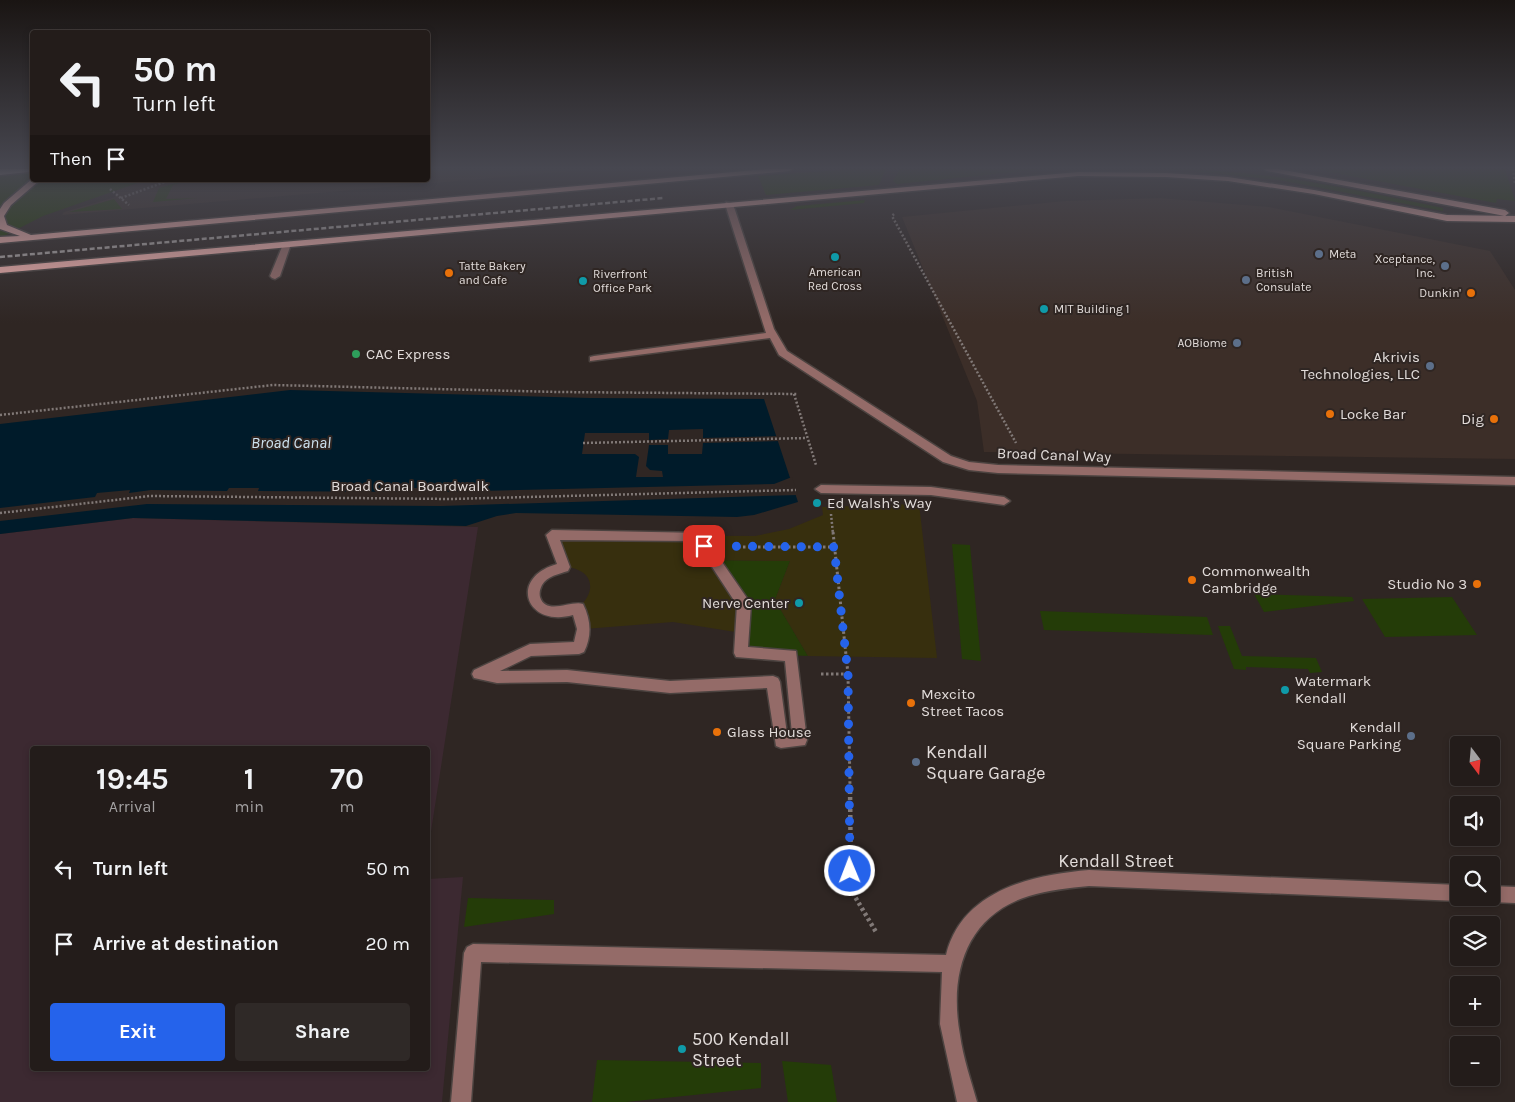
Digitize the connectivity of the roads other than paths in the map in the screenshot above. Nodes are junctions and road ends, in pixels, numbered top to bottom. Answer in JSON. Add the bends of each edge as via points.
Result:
{"nodes":[{"id":1,"x":0,"y":220,"type":"edge"},
{"id":2,"x":222,"y":220,"type":"edge"},
{"id":3,"x":547,"y":220,"type":"edge"},
{"id":4,"x":734,"y":220,"type":"edge"},
{"id":5,"x":39,"y":237,"type":"junction"},
{"id":6,"x":0,"y":240,"type":"edge"},
{"id":7,"x":287,"y":244,"type":"junction"},
{"id":8,"x":0,"y":270,"type":"edge"},
{"id":9,"x":275,"y":276,"type":"dead end"},
{"id":10,"x":772,"y":336,"type":"junction"},
{"id":11,"x":594,"y":359,"type":"dead end"},
{"id":12,"x":1515,"y":481,"type":"edge"},
{"id":13,"x":822,"y":489,"type":"road end"},
{"id":14,"x":1004,"y":501,"type":"dead end"},
{"id":15,"x":704,"y":546,"type":"joint"},
{"id":16,"x":1450,"y":893,"type":"edge"},
{"id":17,"x":1500,"y":894,"type":"edge"},
{"id":18,"x":1515,"y":895,"type":"edge"},
{"id":19,"x":953,"y":964,"type":"junction"},
{"id":20,"x":461,"y":1102,"type":"edge"},
{"id":21,"x":967,"y":1102,"type":"edge"}],
"edges":[{"from":1,"to":5,"type":"main road","via":[[6,228]]},
{"from":2,"to":5,"type":"main road"},
{"from":3,"to":7,"type":"main road"},
{"from":4,"to":10,"type":"street","name":"Broad Canal Way"},
{"from":5,"to":6,"type":"main road"},
{"from":7,"to":8,"type":"main road"},
{"from":7,"to":9,"type":"street"},
{"from":10,"to":11,"type":"street"},
{"from":10,"to":12,"type":"street","name":"Broad Canal Way","via":[[792,360],[940,455],[969,466]]},
{"from":13,"to":14,"type":"street","via":[[931,491]]},
{"from":15,"to":15,"type":"street","via":[[698,536],[552,535],[564,567],[538,579],[532,598],[548,612],[561,613],[578,608],[584,630],[579,648],[530,650],[479,674],[497,677],[567,676],[670,687],[773,682],[781,741],[800,740],[792,655],[741,653],[744,604]]},
{"from":16,"to":19,"type":"street","name":"Kendall Street","via":[[1057,879],[1011,892],[977,914],[957,948]]},
{"from":17,"to":18,"type":"street"},
{"from":19,"to":20,"type":"street","via":[[473,953]]},
{"from":19,"to":21,"type":"street","name":"Kendall Street","via":[[948,1014]]}]}
